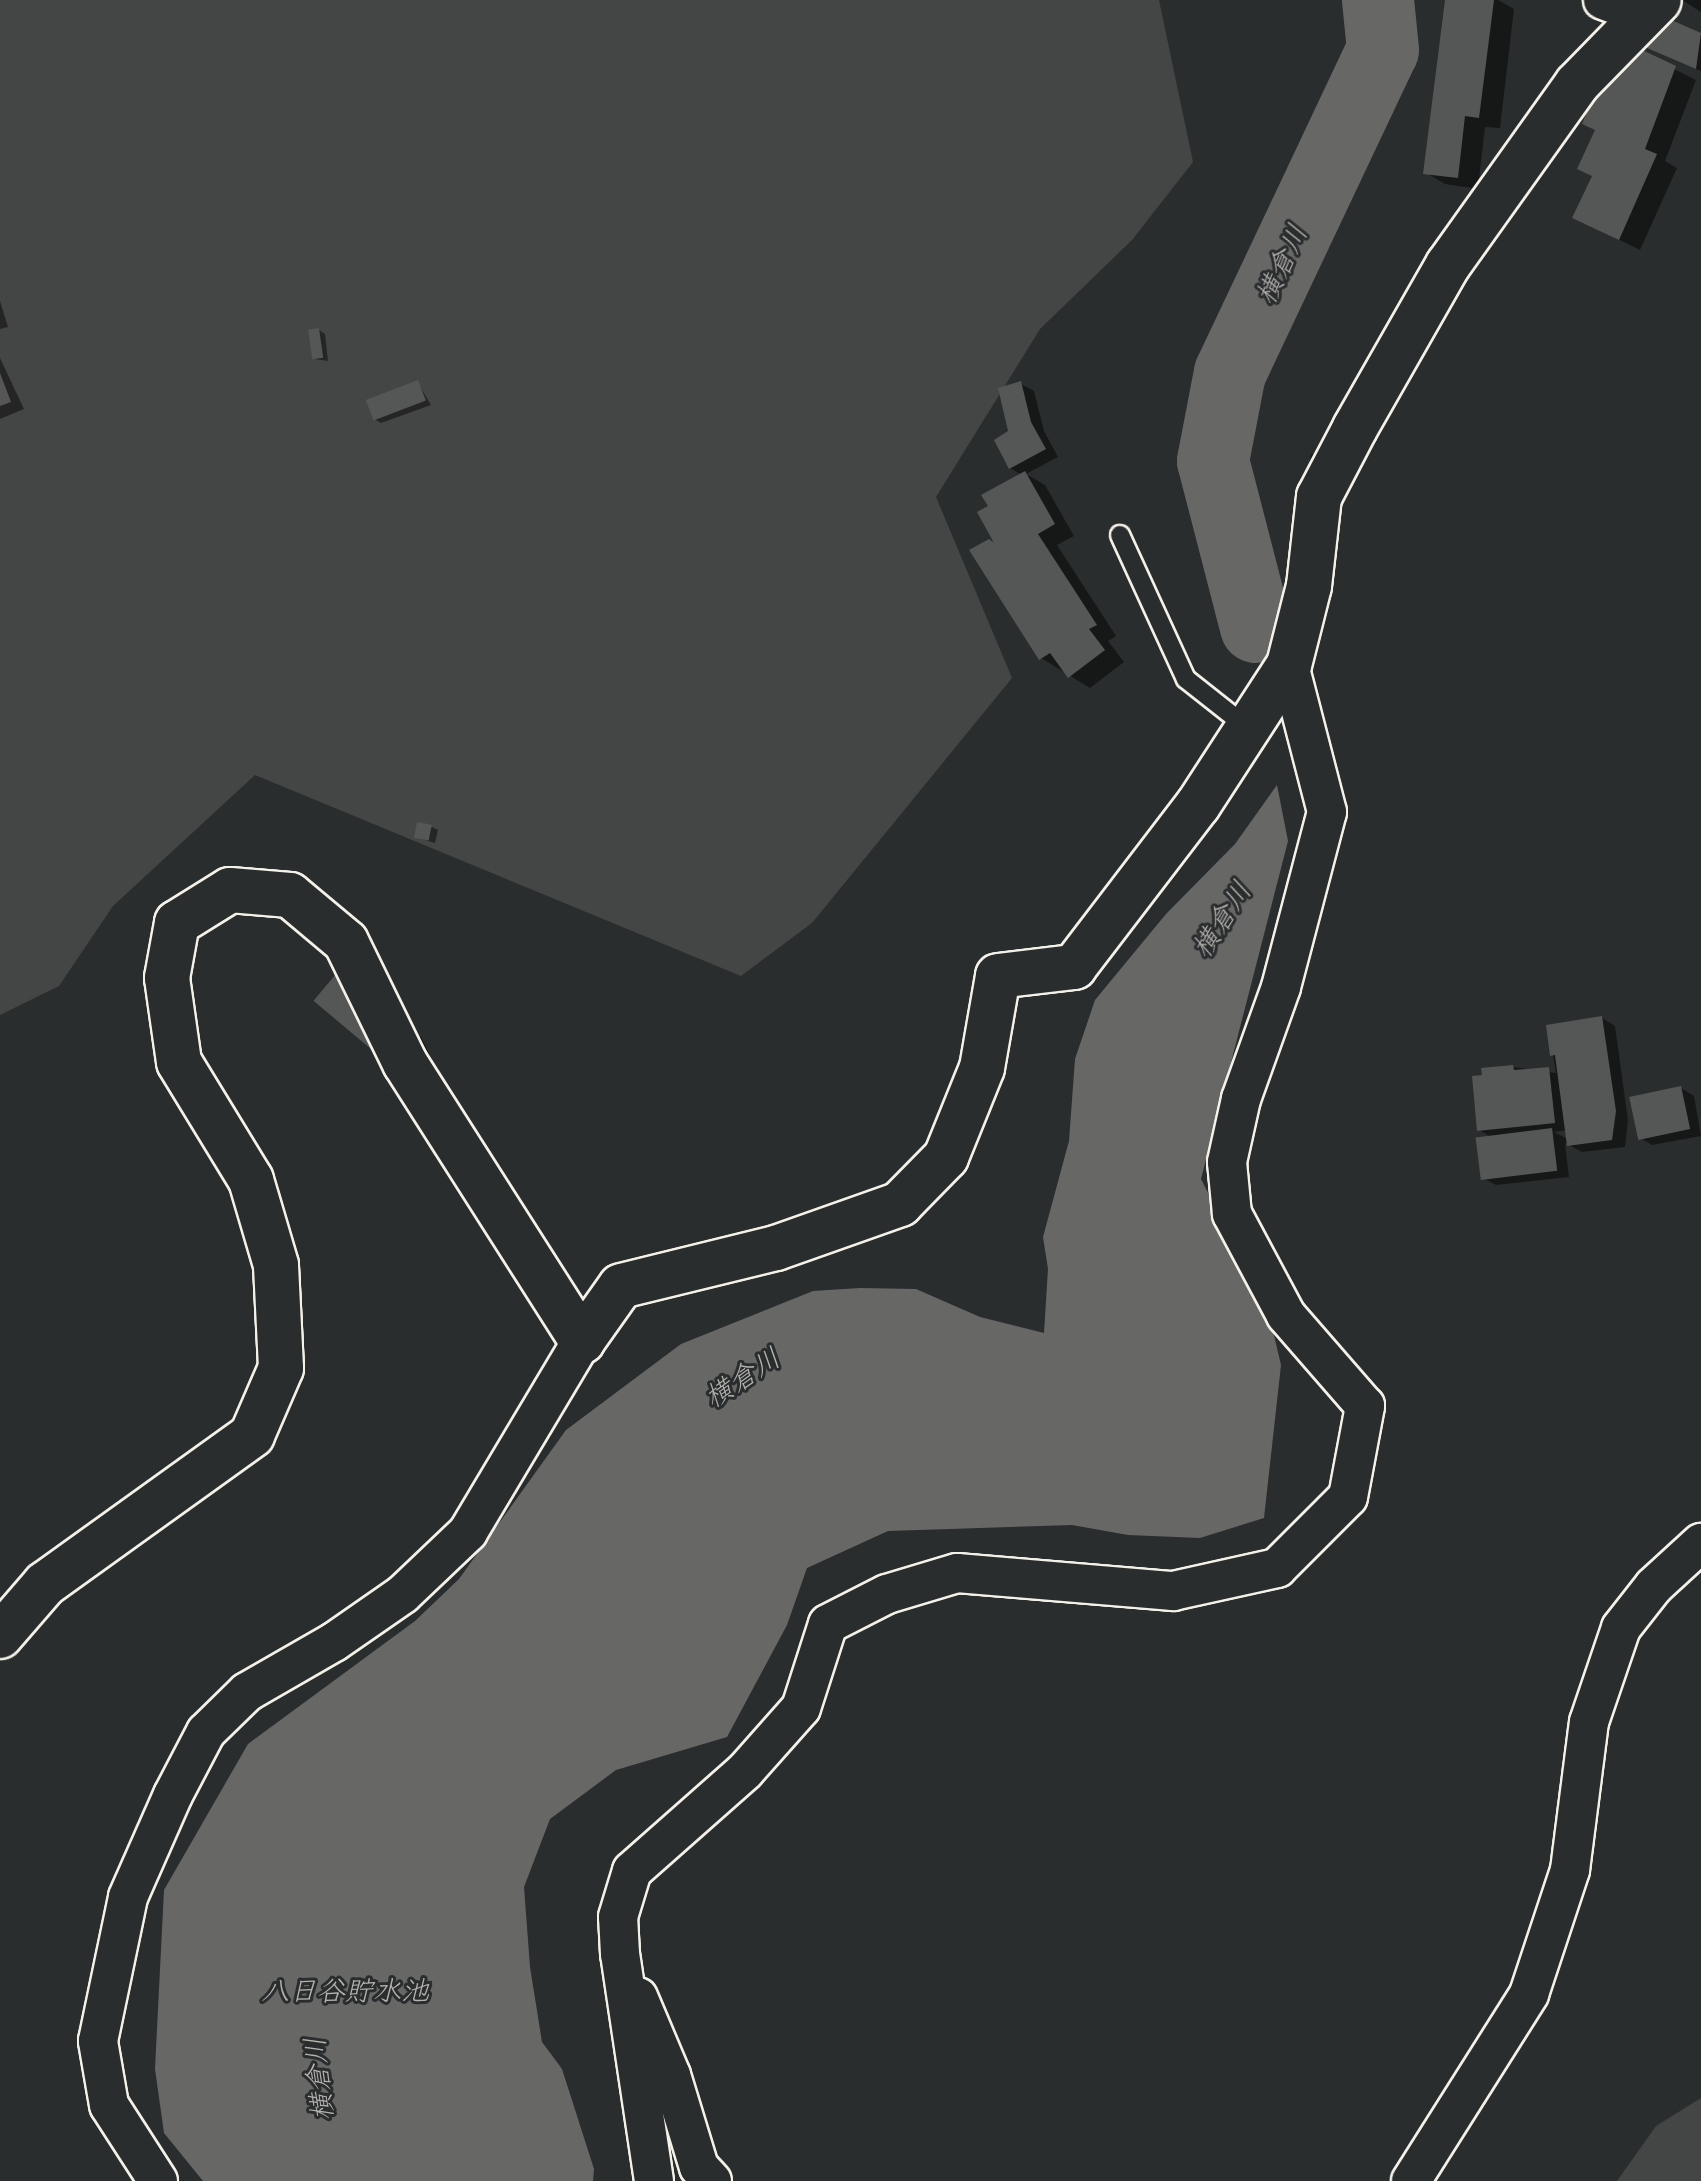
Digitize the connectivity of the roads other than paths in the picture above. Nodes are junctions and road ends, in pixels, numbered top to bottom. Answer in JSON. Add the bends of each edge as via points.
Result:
{"nodes":[{"id":1,"x":1603,"y":0,"type":"edge"},
{"id":2,"x":1651,"y":8,"type":"edge"},
{"id":3,"x":1120,"y":535,"type":"dead end"},
{"id":4,"x":1289,"y":665,"type":"junction"},
{"id":5,"x":1248,"y":728,"type":"junction"},
{"id":6,"x":582,"y":1341,"type":"junction"},
{"id":7,"x":1701,"y":1543,"type":"edge"},
{"id":8,"x":0,"y":1636,"type":"edge"},
{"id":9,"x":620,"y":1954,"type":"junction"},
{"id":10,"x":158,"y":2181,"type":"edge"},
{"id":11,"x":654,"y":2181,"type":"edge"},
{"id":12,"x":712,"y":2181,"type":"edge"},
{"id":13,"x":1411,"y":2181,"type":"edge"}],
"edges":[{"from":1,"to":2,"type":"street"},
{"from":2,"to":4,"type":"street","via":[[1577,84],[1448,265],[1355,428],[1319,497],[1309,586]]},
{"from":3,"to":5,"type":"lane","via":[[1186,679]]},
{"from":4,"to":5,"type":"street"},
{"from":4,"to":9,"type":"street","via":[[1327,812],[1227,1162],[1232,1214],[1286,1315],[1365,1406],[1348,1497],[1277,1568],[1173,1591],[957,1573],[887,1594],[828,1624],[801,1708],[745,1771],[632,1871],[618,1917]]},
{"from":5,"to":6,"type":"street","via":[[1198,805],[1074,967],[998,976],[982,1068],[946,1157],[900,1204],[776,1248],[621,1286]]},
{"from":6,"to":8,"type":"street","via":[[405,1063],[346,942],[290,895],[230,890],[177,923],[167,978],[179,1062],[251,1180],[276,1265],[281,1368],[252,1435],[45,1584]]},
{"from":6,"to":10,"type":"street","via":[[468,1532],[403,1594],[247,1692],[206,1732],[173,1795],[128,1897],[98,2041],[109,2105]]},
{"from":7,"to":13,"type":"street","via":[[1654,1586],[1621,1628],[1589,1722],[1570,1870],[1529,1994]]},
{"from":9,"to":11,"type":"street"},
{"from":9,"to":12,"type":"street","via":[[671,2075],[699,2167]]}]}
